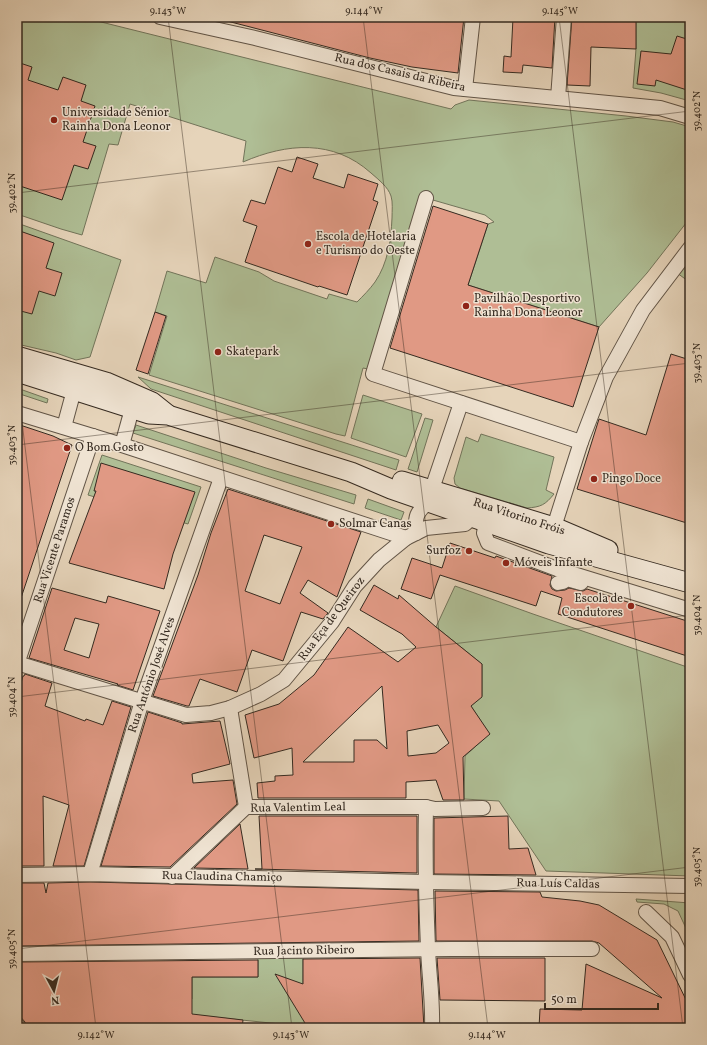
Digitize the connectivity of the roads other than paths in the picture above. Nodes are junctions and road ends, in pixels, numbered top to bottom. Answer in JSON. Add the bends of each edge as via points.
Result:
{"nodes":[{"id":1,"x":160,"y":17,"type":"edge"},
{"id":2,"x":473,"y":17,"type":"edge"},
{"id":3,"x":564,"y":17,"type":"edge"},
{"id":4,"x":465,"y":89,"type":"junction"},
{"id":5,"x":558,"y":98,"type":"junction"},
{"id":6,"x":690,"y":117,"type":"edge"},
{"id":7,"x":426,"y":198,"type":"dead end"},
{"id":8,"x":690,"y":248,"type":"edge"},
{"id":9,"x":17,"y":356,"type":"edge"},
{"id":10,"x":17,"y":372,"type":"edge"},
{"id":11,"x":74,"y":390,"type":"junction"},
{"id":12,"x":104,"y":390,"type":"junction"},
{"id":13,"x":461,"y":403,"type":"junction"},
{"id":14,"x":132,"y":409,"type":"junction"},
{"id":15,"x":17,"y":413,"type":"edge"},
{"id":16,"x":168,"y":415,"type":"junction"},
{"id":17,"x":64,"y":427,"type":"junction"},
{"id":18,"x":93,"y":436,"type":"junction"},
{"id":19,"x":581,"y":442,"type":"junction"},
{"id":20,"x":122,"y":445,"type":"junction"},
{"id":21,"x":221,"y":478,"type":"junction"},
{"id":22,"x":430,"y":496,"type":"junction"},
{"id":23,"x":479,"y":520,"type":"junction"},
{"id":24,"x":416,"y":533,"type":"junction"},
{"id":25,"x":552,"y":535,"type":"junction"},
{"id":26,"x":563,"y":581,"type":"dead end"},
{"id":27,"x":686,"y":582,"type":"edge"},
{"id":28,"x":690,"y":610,"type":"edge"},
{"id":29,"x":690,"y":618,"type":"edge"},
{"id":30,"x":17,"y":663,"type":"edge"},
{"id":31,"x":142,"y":701,"type":"junction"},
{"id":32,"x":230,"y":708,"type":"junction"},
{"id":33,"x":246,"y":807,"type":"junction"},
{"id":34,"x":426,"y":807,"type":"junction"},
{"id":35,"x":483,"y":808,"type":"dead end"},
{"id":36,"x":90,"y":874,"type":"junction"},
{"id":37,"x":17,"y":875,"type":"edge"},
{"id":38,"x":172,"y":876,"type":"junction"},
{"id":39,"x":426,"y":882,"type":"junction"},
{"id":40,"x":690,"y":886,"type":"edge"},
{"id":41,"x":646,"y":912,"type":"dead end"},
{"id":42,"x":428,"y":950,"type":"junction"},
{"id":43,"x":592,"y":950,"type":"dead end"},
{"id":44,"x":17,"y":954,"type":"edge"},
{"id":45,"x":690,"y":975,"type":"edge"},
{"id":46,"x":432,"y":1028,"type":"edge"}],
"edges":[{"from":1,"to":4,"type":"street","name":"Rua dos Casais da Ribeira"},
{"from":2,"to":4,"type":"street"},
{"from":3,"to":5,"type":"street"},
{"from":4,"to":5,"type":"street","name":"Rua dos Casais da Ribeira"},
{"from":5,"to":6,"type":"street","name":"Rua dos Casais da Ribeira","via":[[660,108]]},
{"from":7,"to":13,"type":"street","via":[[373,374]]},
{"from":8,"to":19,"type":"street","via":[[643,310],[606,377]]},
{"from":9,"to":12,"type":"main road","name":"Rua Vitorino Fróis"},
{"from":10,"to":11,"type":"main road","name":"Rua Vitorino Fróis"},
{"from":11,"to":12,"type":"main road","name":"Rua Vitorino Fróis"},
{"from":11,"to":17,"type":"street"},
{"from":12,"to":14,"type":"main road","name":"Rua Vitorino Fróis"},
{"from":12,"to":16,"type":"main road","name":"Rua Vitorino Fróis","via":[[152,402]]},
{"from":13,"to":19,"type":"street"},
{"from":13,"to":22,"type":"street"},
{"from":14,"to":16,"type":"main road","name":"Rua Vitorino Fróis","via":[[148,414]]},
{"from":14,"to":20,"type":"street"},
{"from":15,"to":17,"type":"street"},
{"from":16,"to":22,"type":"main road","name":"Rua Vitorino Fróis","via":[[351,472],[393,478]]},
{"from":17,"to":18,"type":"street"},
{"from":18,"to":20,"type":"street"},
{"from":18,"to":30,"type":"street","name":"Rua Vicente Paramos"},
{"from":19,"to":25,"type":"street"},
{"from":20,"to":21,"type":"street"},
{"from":21,"to":24,"type":"street"},
{"from":21,"to":31,"type":"street","name":"Rua António José Alves"},
{"from":22,"to":23,"type":"main road","name":"Rua Vitorino Fróis"},
{"from":22,"to":24,"type":"street"},
{"from":22,"to":25,"type":"main road","name":"Rua Vitorino Fróis"},
{"from":23,"to":24,"type":"street"},
{"from":23,"to":25,"type":"main road","name":"Rua Vitorino Fróis"},
{"from":23,"to":28,"type":"street","name":"Rua Vitorino Fróis","via":[[488,543],[557,569]]},
{"from":24,"to":32,"type":"street","name":"Rua Eça de Queiroz","via":[[379,560],[355,586],[332,622],[284,680]]},
{"from":25,"to":27,"type":"main road","name":"Rua Vitorino Fróis","via":[[598,546]]},
{"from":26,"to":29,"type":"street"},
{"from":30,"to":31,"type":"street","name":"Rua Eça de Queiroz"},
{"from":31,"to":32,"type":"street","name":"Rua Eça de Queiroz","via":[[186,715]]},
{"from":31,"to":36,"type":"street","name":"Rua António José Alves"},
{"from":32,"to":33,"type":"street"},
{"from":33,"to":34,"type":"street","name":"Rua Valentim Leal"},
{"from":33,"to":38,"type":"street","name":"Rua Valentim Leal"},
{"from":34,"to":35,"type":"street","name":"Rua Valentim Leal"},
{"from":34,"to":39,"type":"street"},
{"from":36,"to":37,"type":"street","name":"Rua Claudina Chamiço"},
{"from":36,"to":38,"type":"street","name":"Rua Claudina Chamiço"},
{"from":38,"to":39,"type":"street","name":"Rua Claudina Chamiço"},
{"from":39,"to":40,"type":"street","name":"Rua Luís Caldas"},
{"from":39,"to":42,"type":"street"},
{"from":41,"to":45,"type":"street","via":[[672,937]]},
{"from":42,"to":43,"type":"street","name":"Rua Jacinto Ribeiro"},
{"from":42,"to":44,"type":"street","name":"Rua Jacinto Ribeiro"},
{"from":42,"to":46,"type":"street"}]}
